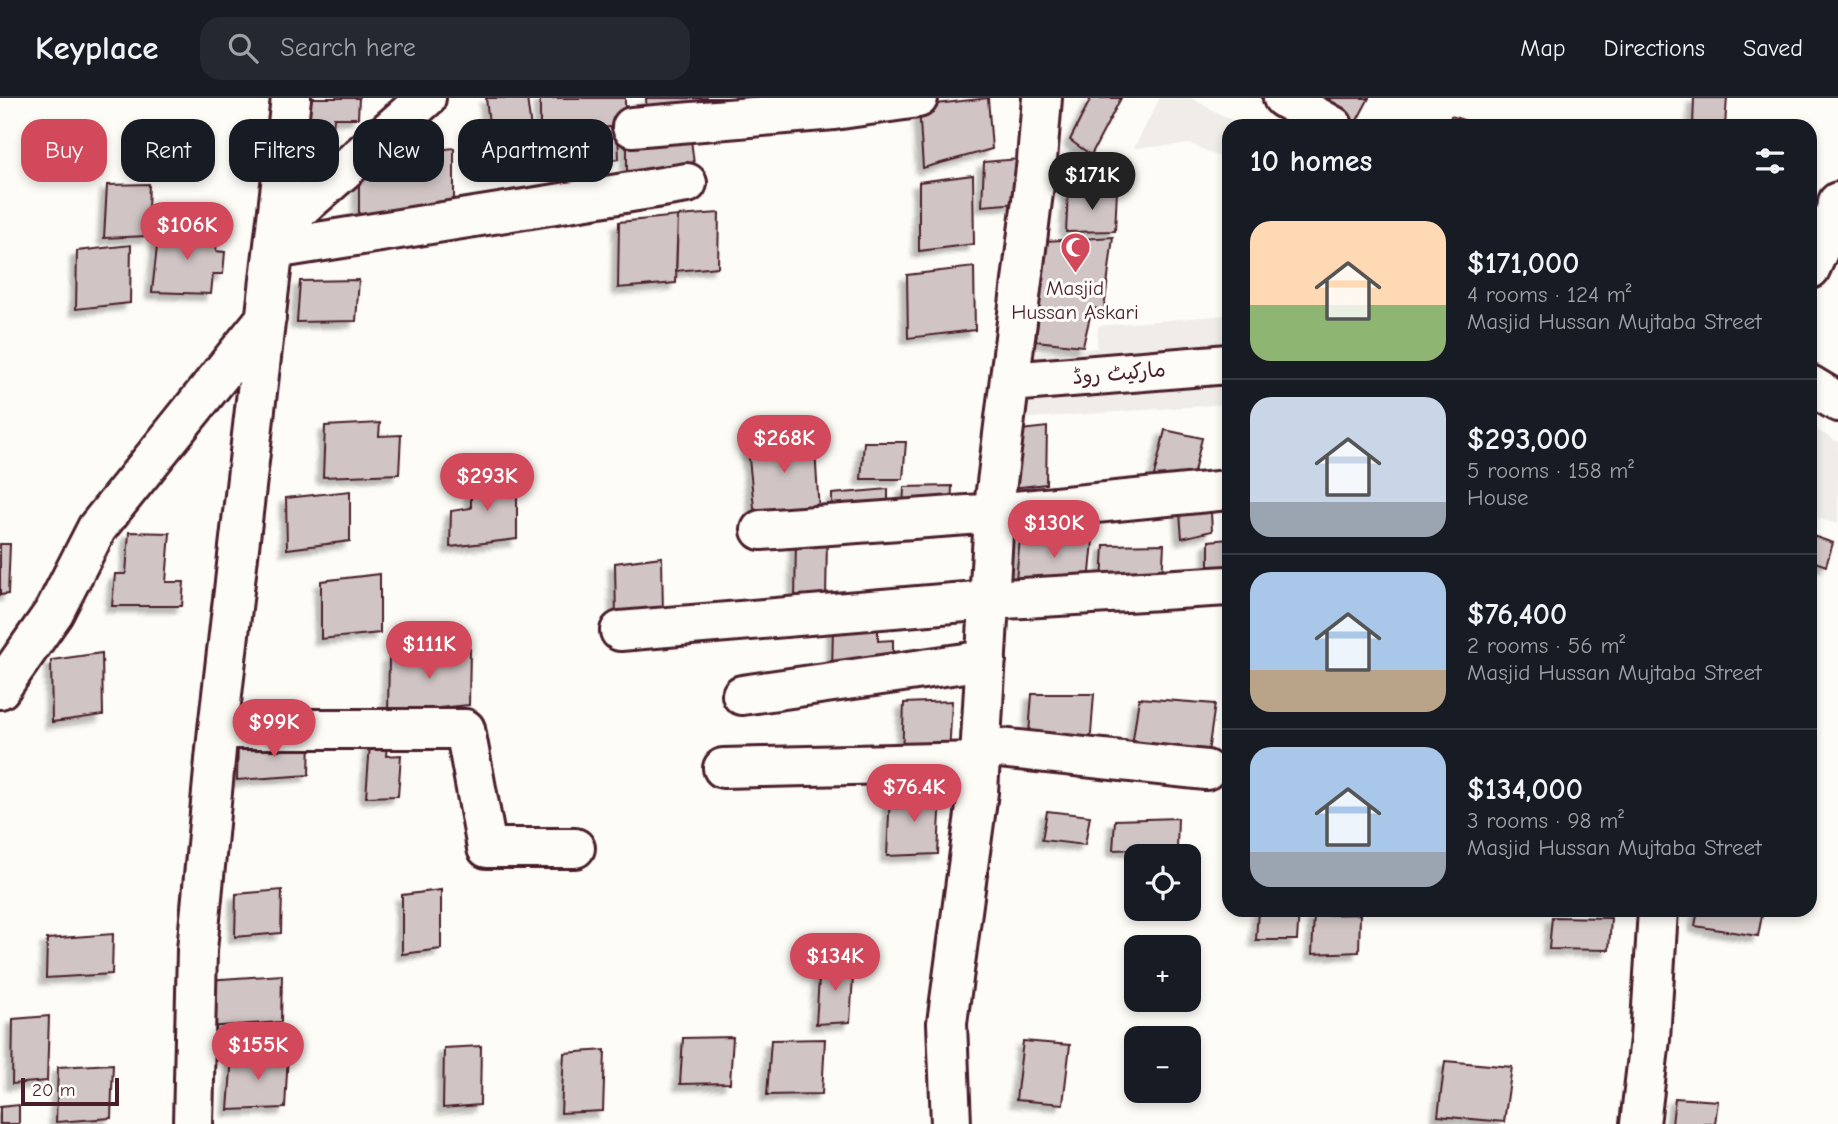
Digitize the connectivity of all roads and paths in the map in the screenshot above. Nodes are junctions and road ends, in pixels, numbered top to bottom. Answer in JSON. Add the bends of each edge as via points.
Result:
{"nodes":[{"id":1,"x":291,"y":98,"type":"edge"},
{"id":2,"x":426,"y":98,"type":"edge"},
{"id":3,"x":918,"y":98,"type":"edge"},
{"id":4,"x":1042,"y":98,"type":"edge"},
{"id":5,"x":1283,"y":98,"type":"edge"},
{"id":6,"x":1320,"y":119,"type":"edge"},
{"id":7,"x":632,"y":127,"type":"dead end"},
{"id":8,"x":687,"y":183,"type":"dead end"},
{"id":9,"x":1838,"y":202,"type":"edge"},
{"id":10,"x":276,"y":239,"type":"junction"},
{"id":11,"x":1817,"y":254,"type":"edge"},
{"id":12,"x":267,"y":317,"type":"junction"},
{"id":13,"x":1222,"y":364,"type":"edge"},
{"id":14,"x":1010,"y":382,"type":"junction"},
{"id":15,"x":1817,"y":390,"type":"edge"},
{"id":16,"x":1838,"y":402,"type":"edge"},
{"id":17,"x":1222,"y":491,"type":"edge"},
{"id":18,"x":995,"y":513,"type":"junction"},
{"id":19,"x":761,"y":530,"type":"dead end"},
{"id":20,"x":1222,"y":586,"type":"edge"},
{"id":21,"x":989,"y":600,"type":"junction"},
{"id":22,"x":620,"y":631,"type":"dead end"},
{"id":23,"x":986,"y":660,"type":"junction"},
{"id":24,"x":0,"y":689,"type":"edge"},
{"id":25,"x":742,"y":695,"type":"dead end"},
{"id":26,"x":218,"y":729,"type":"junction"},
{"id":27,"x":981,"y":754,"type":"junction"},
{"id":28,"x":723,"y":768,"type":"dead end"},
{"id":29,"x":1206,"y":770,"type":"dead end"},
{"id":30,"x":575,"y":848,"type":"dead end"},
{"id":31,"x":1658,"y":917,"type":"edge"},
{"id":32,"x":193,"y":1124,"type":"edge"},
{"id":33,"x":951,"y":1124,"type":"edge"},
{"id":34,"x":1640,"y":1124,"type":"edge"}],
"edges":[{"from":1,"to":10,"type":"main road"},
{"from":2,"to":10,"type":"main road"},
{"from":3,"to":7,"type":"main road"},
{"from":4,"to":14,"type":"main road"},
{"from":5,"to":6,"type":"main road"},
{"from":8,"to":10,"type":"main road"},
{"from":9,"to":11,"type":"main road"},
{"from":10,"to":12,"type":"main road"},
{"from":12,"to":24,"type":"main road","via":[[97,528],[54,612]]},
{"from":12,"to":26,"type":"main road"},
{"from":13,"to":14,"type":"main road","name":"مارکیٹ روڈ"},
{"from":14,"to":18,"type":"main road"},
{"from":15,"to":16,"type":"main road"},
{"from":17,"to":18,"type":"main road"},
{"from":18,"to":19,"type":"main road"},
{"from":18,"to":21,"type":"main road"},
{"from":20,"to":21,"type":"main road"},
{"from":21,"to":22,"type":"main road"},
{"from":21,"to":23,"type":"main road"},
{"from":23,"to":25,"type":"main road"},
{"from":23,"to":27,"type":"main road"},
{"from":26,"to":30,"type":"main road","via":[[465,729],[486,848]]},
{"from":26,"to":32,"type":"main road","via":[[197,950]]},
{"from":27,"to":28,"type":"main road"},
{"from":27,"to":29,"type":"main road"},
{"from":27,"to":33,"type":"main road","via":[[947,1023]]},
{"from":31,"to":34,"type":"main road"}]}
